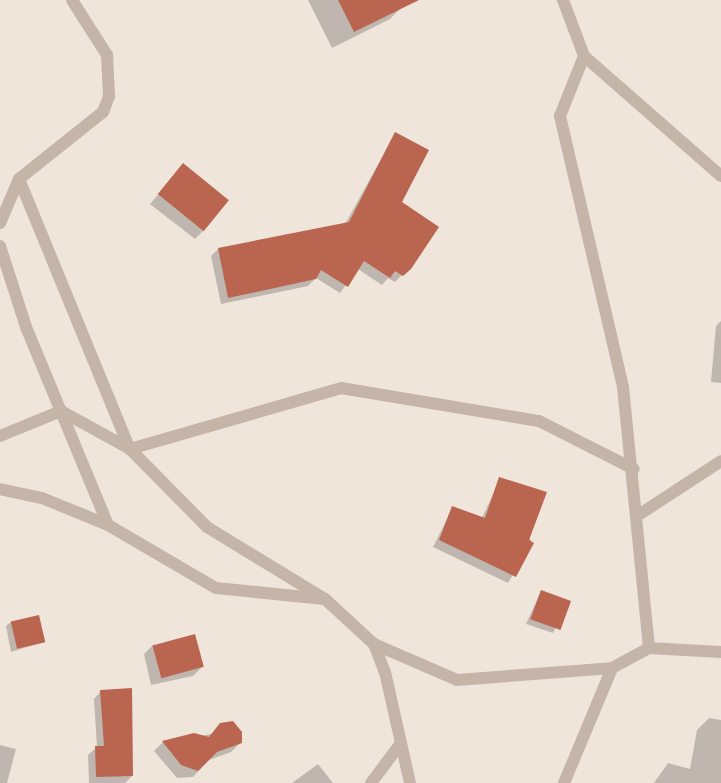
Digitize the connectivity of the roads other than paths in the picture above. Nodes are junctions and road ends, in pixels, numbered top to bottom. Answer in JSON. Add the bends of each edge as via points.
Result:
{"nodes":[{"id":1,"x":72,"y":0,"type":"edge"},
{"id":2,"x":563,"y":0,"type":"edge"},
{"id":3,"x":584,"y":56,"type":"junction"},
{"id":4,"x":721,"y":176,"type":"edge"},
{"id":5,"x":19,"y":179,"type":"junction"},
{"id":6,"x":0,"y":223,"type":"edge"},
{"id":7,"x":0,"y":246,"type":"edge"},
{"id":8,"x":61,"y":411,"type":"junction"},
{"id":9,"x":0,"y":436,"type":"edge"},
{"id":10,"x":130,"y":449,"type":"junction"},
{"id":11,"x":721,"y":461,"type":"edge"},
{"id":12,"x":634,"y":469,"type":"junction"},
{"id":13,"x":0,"y":489,"type":"edge"},
{"id":14,"x":637,"y":516,"type":"junction"},
{"id":15,"x":108,"y":525,"type":"junction"},
{"id":16,"x":325,"y":599,"type":"junction"},
{"id":17,"x":374,"y":644,"type":"junction"},
{"id":18,"x":649,"y":648,"type":"junction"},
{"id":19,"x":721,"y":652,"type":"edge"},
{"id":20,"x":612,"y":668,"type":"junction"},
{"id":21,"x":401,"y":743,"type":"junction"},
{"id":22,"x":371,"y":783,"type":"edge"},
{"id":23,"x":410,"y":783,"type":"edge"},
{"id":24,"x":564,"y":783,"type":"edge"}],
"edges":[{"from":1,"to":5,"type":"street","via":[[107,55],[109,96],[104,112]]},
{"from":2,"to":3,"type":"street"},
{"from":3,"to":4,"type":"street"},
{"from":3,"to":12,"type":"street","via":[[560,116],[616,349]]},
{"from":5,"to":6,"type":"street"},
{"from":5,"to":10,"type":"street"},
{"from":7,"to":8,"type":"street","via":[[26,327]]},
{"from":8,"to":9,"type":"street"},
{"from":8,"to":10,"type":"street"},
{"from":8,"to":15,"type":"street"},
{"from":10,"to":12,"type":"street","via":[[341,388],[539,421]]},
{"from":10,"to":16,"type":"street","via":[[207,527]]},
{"from":11,"to":14,"type":"street"},
{"from":12,"to":14,"type":"street"},
{"from":13,"to":15,"type":"street","via":[[42,498]]},
{"from":14,"to":18,"type":"street"},
{"from":15,"to":16,"type":"street","via":[[216,588]]},
{"from":16,"to":17,"type":"street"},
{"from":17,"to":20,"type":"street","via":[[457,680]]},
{"from":17,"to":21,"type":"street"},
{"from":18,"to":19,"type":"street"},
{"from":18,"to":20,"type":"street"},
{"from":20,"to":24,"type":"street"},
{"from":21,"to":22,"type":"street"},
{"from":21,"to":23,"type":"street"}]}
